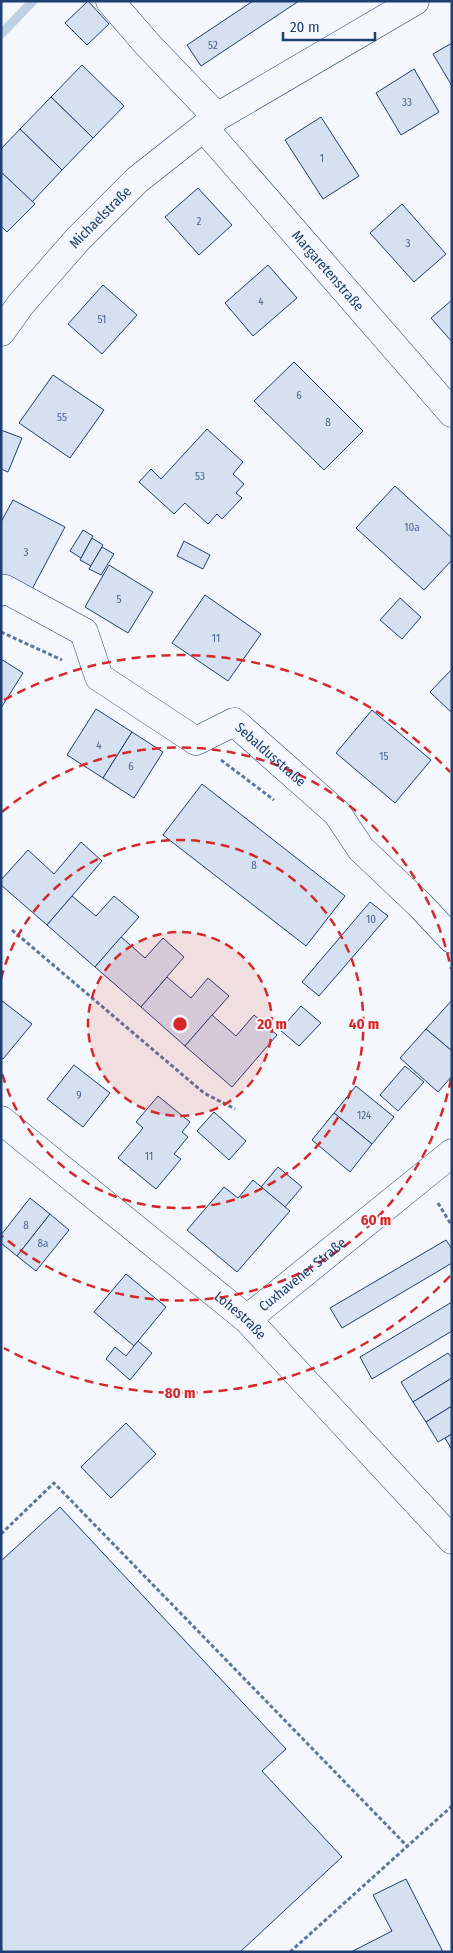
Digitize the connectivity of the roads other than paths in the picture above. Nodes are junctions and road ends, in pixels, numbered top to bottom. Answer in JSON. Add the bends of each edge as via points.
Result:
{"nodes":[{"id":1,"x":110,"y":1,"type":"edge"},
{"id":2,"x":415,"y":1,"type":"edge"},
{"id":3,"x":210,"y":123,"type":"junction"},
{"id":4,"x":1,"y":332,"type":"edge"},
{"id":5,"x":452,"y":413,"type":"edge"},
{"id":6,"x":1,"y":592,"type":"edge"},
{"id":7,"x":452,"y":939,"type":"edge"},
{"id":8,"x":1,"y":1120,"type":"edge"},
{"id":9,"x":452,"y":1153,"type":"edge"},
{"id":10,"x":248,"y":1319,"type":"junction"},
{"id":11,"x":452,"y":1540,"type":"edge"}],
"edges":[{"from":1,"to":3,"type":"street"},
{"from":2,"to":3,"type":"street","name":"Michaelstraße"},
{"from":3,"to":4,"type":"street","name":"Michaelstraße","via":[[137,180],[78,239]]},
{"from":3,"to":5,"type":"street","name":"Margaretenstraße"},
{"from":6,"to":7,"type":"street","name":"Sebaldusstraße","via":[[5,589],[84,632],[99,678],[196,741],[234,722],[338,814],[361,849]]},
{"from":8,"to":10,"type":"street","name":"Lohestraße"},
{"from":9,"to":10,"type":"street","name":"Cuxhavener Straße"},
{"from":10,"to":11,"type":"street","name":"Lohestraße"}]}
